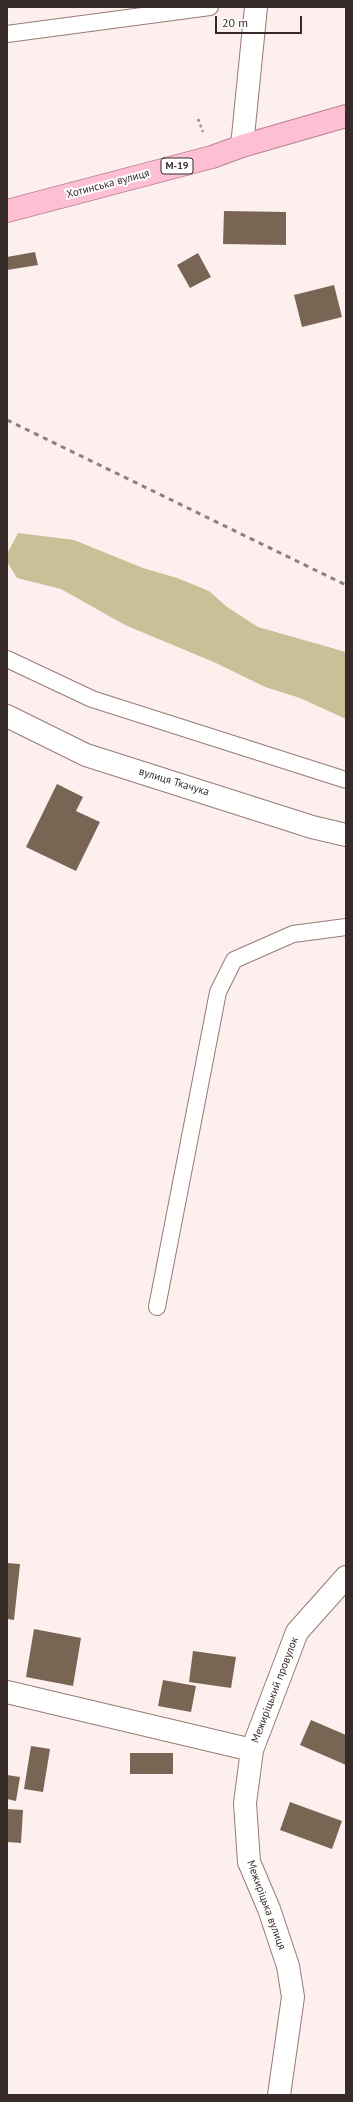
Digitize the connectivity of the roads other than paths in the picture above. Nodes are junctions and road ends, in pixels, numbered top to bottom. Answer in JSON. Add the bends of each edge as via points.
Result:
{"nodes":[{"id":1,"x":210,"y":7,"type":"edge"},
{"id":2,"x":256,"y":7,"type":"edge"},
{"id":3,"x":7,"y":34,"type":"edge"},
{"id":4,"x":346,"y":116,"type":"edge"},
{"id":5,"x":242,"y":146,"type":"junction"},
{"id":6,"x":7,"y":211,"type":"edge"},
{"id":7,"x":7,"y":659,"type":"edge"},
{"id":8,"x":7,"y":716,"type":"edge"},
{"id":9,"x":346,"y":780,"type":"edge"},
{"id":10,"x":346,"y":835,"type":"edge"},
{"id":11,"x":346,"y":927,"type":"edge"},
{"id":12,"x":157,"y":1307,"type":"dead end"},
{"id":13,"x":346,"y":1577,"type":"edge"},
{"id":14,"x":7,"y":1692,"type":"edge"},
{"id":15,"x":252,"y":1750,"type":"junction"},
{"id":16,"x":279,"y":2095,"type":"edge"}],
"edges":[{"from":1,"to":3,"type":"lane"},
{"from":2,"to":5,"type":"street"},
{"from":4,"to":5,"type":"highway","name":"Хотинська вулиця","number":"М-19"},
{"from":5,"to":6,"type":"highway","name":"Хотинська вулиця","number":"М-19","via":[[212,157]]},
{"from":7,"to":9,"type":"lane","via":[[92,699]]},
{"from":8,"to":10,"type":"street","name":"вулиця Ткачука","via":[[86,755],[312,827]]},
{"from":11,"to":12,"type":"lane","via":[[293,934],[234,960],[224,979],[218,992]]},
{"from":13,"to":15,"type":"street","name":"Межиріцький провулок","via":[[297,1632]]},
{"from":14,"to":15,"type":"street"},
{"from":15,"to":16,"type":"street","name":"Межиріцька вулиця","via":[[245,1803],[248,1862],[269,1908],[284,1951],[293,1997]]}]}
